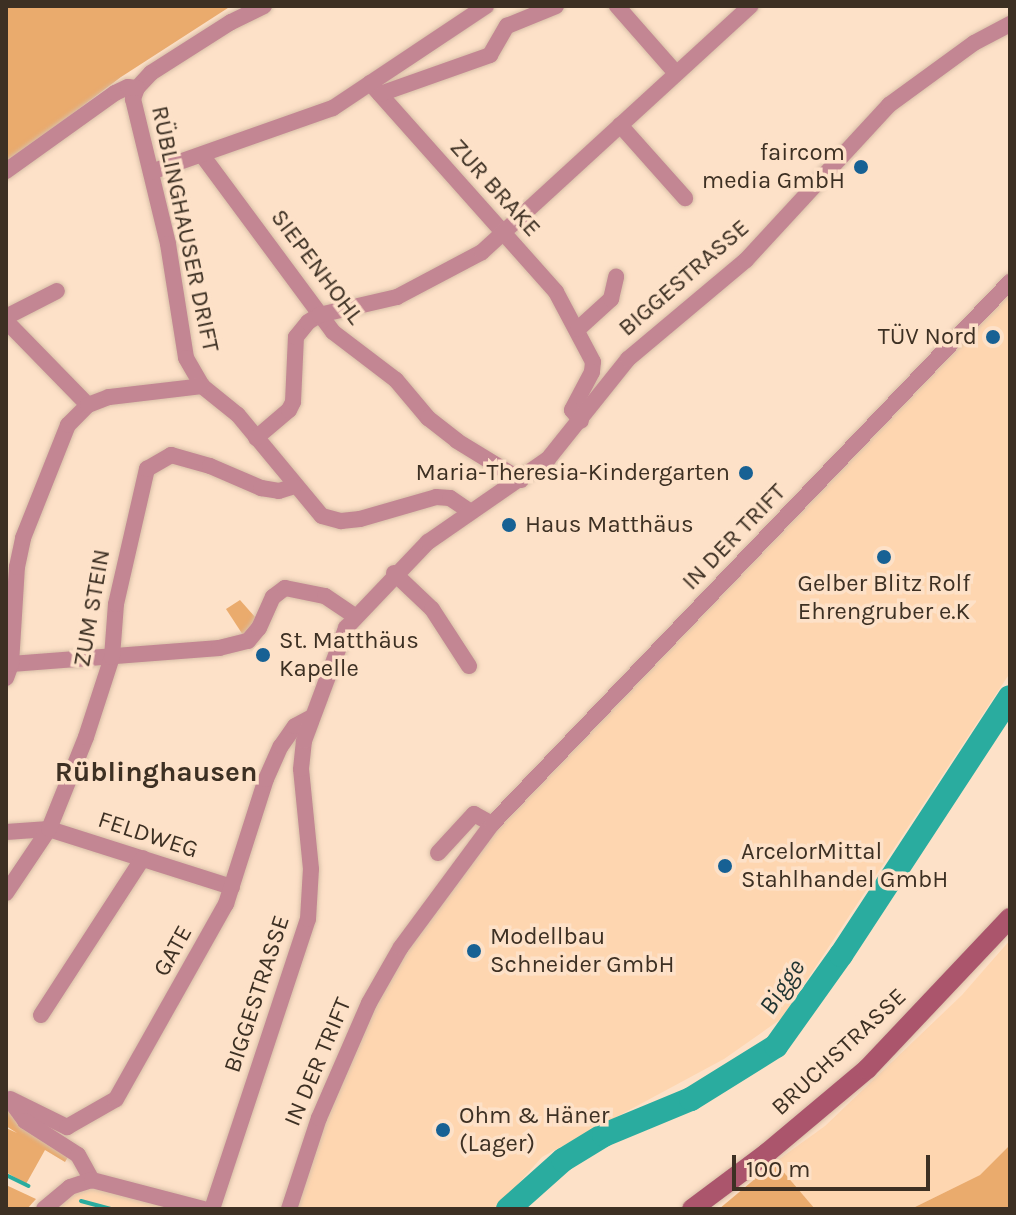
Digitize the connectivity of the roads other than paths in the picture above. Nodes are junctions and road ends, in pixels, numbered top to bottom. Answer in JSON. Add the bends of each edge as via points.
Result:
{"nodes":[{"id":1,"x":264,"y":6,"type":"edge"},
{"id":2,"x":486,"y":6,"type":"edge"},
{"id":3,"x":556,"y":6,"type":"edge"},
{"id":4,"x":617,"y":6,"type":"edge"},
{"id":5,"x":750,"y":6,"type":"edge"},
{"id":6,"x":1010,"y":24,"type":"edge"},
{"id":7,"x":675,"y":72,"type":"junction"},
{"id":8,"x":137,"y":88,"type":"junction"},
{"id":9,"x":375,"y":88,"type":"junction"},
{"id":10,"x":620,"y":125,"type":"junction"},
{"id":11,"x":202,"y":155,"type":"junction"},
{"id":12,"x":6,"y":171,"type":"edge"},
{"id":13,"x":151,"y":172,"type":"junction"},
{"id":14,"x":685,"y":198,"type":"dead end"},
{"id":15,"x":503,"y":235,"type":"junction"},
{"id":16,"x":616,"y":277,"type":"dead end"},
{"id":17,"x":1010,"y":282,"type":"edge"},
{"id":18,"x":57,"y":291,"type":"dead end"},
{"id":19,"x":319,"y":315,"type":"junction"},
{"id":20,"x":6,"y":319,"type":"edge"},
{"id":21,"x":578,"y":329,"type":"junction"},
{"id":22,"x":202,"y":386,"type":"junction"},
{"id":23,"x":88,"y":405,"type":"junction"},
{"id":24,"x":581,"y":421,"type":"junction"},
{"id":25,"x":256,"y":438,"type":"junction"},
{"id":26,"x":521,"y":480,"type":"junction"},
{"id":27,"x":294,"y":486,"type":"junction"},
{"id":28,"x":469,"y":511,"type":"junction"},
{"id":29,"x":394,"y":573,"type":"junction"},
{"id":30,"x":355,"y":616,"type":"junction"},
{"id":31,"x":112,"y":657,"type":"junction"},
{"id":32,"x":469,"y":666,"type":"dead end"},
{"id":33,"x":9,"y":671,"type":"edge"},
{"id":34,"x":310,"y":718,"type":"junction"},
{"id":35,"x":492,"y":824,"type":"junction"},
{"id":36,"x":49,"y":829,"type":"junction"},
{"id":37,"x":6,"y":832,"type":"edge"},
{"id":38,"x":438,"y":853,"type":"dead end"},
{"id":39,"x":143,"y":858,"type":"junction"},
{"id":40,"x":232,"y":887,"type":"junction"},
{"id":41,"x":6,"y":893,"type":"edge"},
{"id":42,"x":1010,"y":918,"type":"edge"},
{"id":43,"x":41,"y":1015,"type":"dead end"},
{"id":44,"x":8,"y":1098,"type":"edge"},
{"id":45,"x":92,"y":1180,"type":"junction"},
{"id":46,"x":44,"y":1209,"type":"edge"},
{"id":47,"x":203,"y":1209,"type":"edge"},
{"id":48,"x":212,"y":1209,"type":"edge"},
{"id":49,"x":289,"y":1209,"type":"edge"},
{"id":50,"x":692,"y":1209,"type":"edge"}],
"edges":[{"from":1,"to":8,"type":"street","name":"RÜBLINGHAUSER DRIFT","via":[[172,59]]},
{"from":2,"to":9,"type":"street"},
{"from":3,"to":9,"type":"street","via":[[507,26],[490,55]]},
{"from":4,"to":7,"type":"street"},
{"from":5,"to":7,"type":"street"},
{"from":6,"to":24,"type":"street","name":"BIGGESTRASSE","via":[[974,43],[889,105],[746,260],[628,359]]},
{"from":7,"to":10,"type":"street"},
{"from":8,"to":12,"type":"street","via":[[115,93]]},
{"from":8,"to":13,"type":"street","name":"RÜBLINGHAUSER DRIFT","via":[[133,111]]},
{"from":9,"to":11,"type":"street"},
{"from":9,"to":15,"type":"street","name":"ZUR BRAKE"},
{"from":10,"to":14,"type":"street"},
{"from":10,"to":15,"type":"street"},
{"from":11,"to":13,"type":"street"},
{"from":11,"to":19,"type":"street","name":"SIEPENHOHL"},
{"from":13,"to":22,"type":"street","name":"RÜBLINGHAUSER DRIFT","via":[[186,358]]},
{"from":15,"to":19,"type":"street","via":[[482,252],[397,297]]},
{"from":15,"to":21,"type":"street","name":"ZUR BRAKE","via":[[556,292]]},
{"from":16,"to":21,"type":"street","via":[[611,299]]},
{"from":17,"to":35,"type":"street","name":"IN DER TRIFT"},
{"from":18,"to":20,"type":"street"},
{"from":19,"to":25,"type":"street","via":[[296,337],[295,392],[289,410]]},
{"from":19,"to":26,"type":"street","name":"SIEPENHOHL","via":[[344,343],[396,380],[428,418]]},
{"from":20,"to":23,"type":"street"},
{"from":21,"to":24,"type":"street","name":"ZUR BRAKE","via":[[594,368],[572,410]]},
{"from":22,"to":23,"type":"street","name":"RÜBLINGHAUSER DRIFT","via":[[131,393]]},
{"from":22,"to":25,"type":"street","name":"RÜBLINGHAUSER DRIFT","via":[[238,415]]},
{"from":23,"to":33,"type":"street","via":[[63,435],[23,538]]},
{"from":24,"to":26,"type":"street","name":"BIGGESTRASSE"},
{"from":25,"to":27,"type":"street","name":"RÜBLINGHAUSER DRIFT"},
{"from":26,"to":28,"type":"street","name":"BIGGESTRASSE"},
{"from":27,"to":28,"type":"street","name":"RÜBLINGHAUSER DRIFT","via":[[322,516],[341,521],[436,497],[450,498]]},
{"from":27,"to":31,"type":"street","name":"ZUM STEIN","via":[[279,491],[261,488],[171,455],[147,469],[116,604]]},
{"from":28,"to":29,"type":"street","name":"BIGGESTRASSE"},
{"from":29,"to":30,"type":"street","name":"BIGGESTRASSE"},
{"from":29,"to":32,"type":"street","via":[[432,609]]},
{"from":30,"to":31,"type":"street","via":[[325,596],[285,588],[273,597],[248,641]]},
{"from":30,"to":34,"type":"street","name":"BIGGESTRASSE"},
{"from":31,"to":33,"type":"street"},
{"from":31,"to":36,"type":"street","name":"ZUM STEIN"},
{"from":34,"to":40,"type":"street","name":"GATE","via":[[295,726],[281,746]]},
{"from":34,"to":48,"type":"street","name":"BIGGESTRASSE","via":[[301,769],[311,869],[308,919]]},
{"from":35,"to":38,"type":"street","via":[[474,814]]},
{"from":35,"to":49,"type":"street","name":"IN DER TRIFT","via":[[401,947],[369,1003],[324,1105]]},
{"from":36,"to":37,"type":"street"},
{"from":36,"to":39,"type":"street","name":"FELDWEG"},
{"from":36,"to":41,"type":"street","name":"ZUM STEIN"},
{"from":39,"to":40,"type":"street","name":"FELDWEG"},
{"from":39,"to":43,"type":"street"},
{"from":40,"to":44,"type":"street","name":"GATE","via":[[116,1099],[67,1127]]},
{"from":42,"to":50,"type":"main road","name":"BRUCHSTRASSE","via":[[867,1069]]},
{"from":44,"to":45,"type":"street","via":[[25,1121],[78,1155]]},
{"from":45,"to":46,"type":"street","via":[[70,1187]]},
{"from":45,"to":47,"type":"street"}]}
